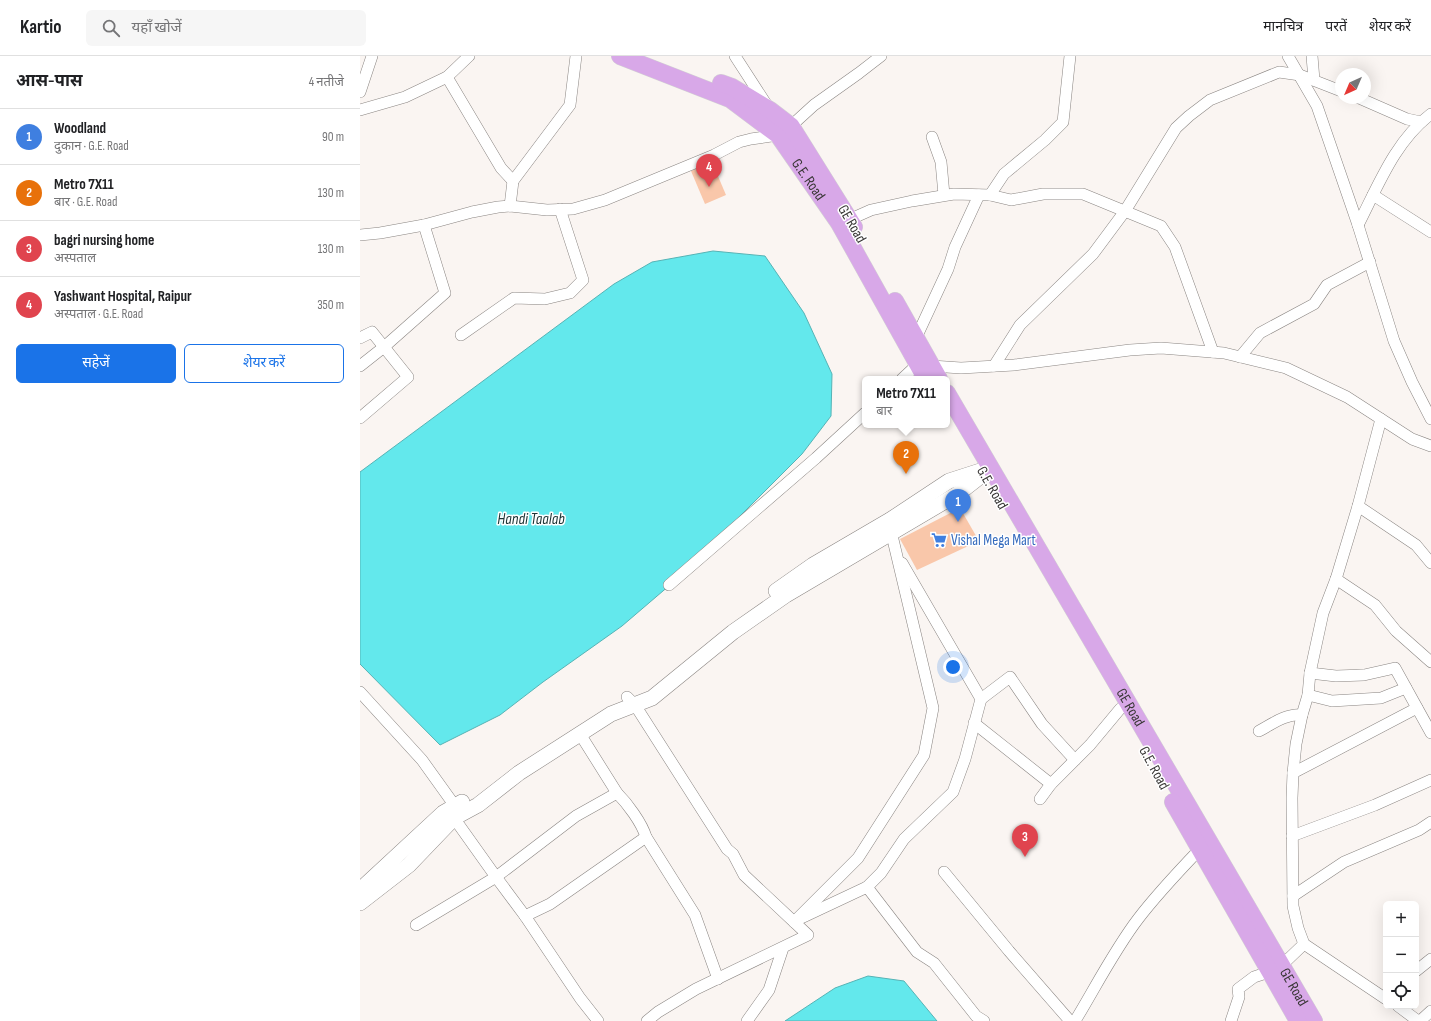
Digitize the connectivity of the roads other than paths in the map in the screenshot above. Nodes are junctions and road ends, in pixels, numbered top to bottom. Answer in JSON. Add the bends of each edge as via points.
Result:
{"nodes":[{"id":1,"x":372,"y":56,"type":"edge"},
{"id":2,"x":469,"y":56,"type":"edge"},
{"id":3,"x":576,"y":56,"type":"edge"},
{"id":4,"x":620,"y":56,"type":"edge"},
{"id":5,"x":650,"y":56,"type":"edge"},
{"id":6,"x":735,"y":56,"type":"edge"},
{"id":7,"x":880,"y":56,"type":"edge"},
{"id":8,"x":1070,"y":56,"type":"edge"},
{"id":9,"x":1288,"y":56,"type":"edge"},
{"id":10,"x":1312,"y":56,"type":"edge"},
{"id":11,"x":1300,"y":75,"type":"junction"},
{"id":12,"x":447,"y":77,"type":"junction"},
{"id":13,"x":1314,"y":80,"type":"junction"},
{"id":14,"x":1335,"y":89,"type":"edge"},
{"id":15,"x":360,"y":92,"type":"edge"},
{"id":16,"x":1371,"y":103,"type":"edge"},
{"id":17,"x":360,"y":110,"type":"edge"},
{"id":18,"x":770,"y":110,"type":"junction"},
{"id":19,"x":1431,"y":114,"type":"edge"},
{"id":20,"x":1421,"y":122,"type":"junction"},
{"id":21,"x":785,"y":131,"type":"junction"},
{"id":22,"x":932,"y":137,"type":"dead end"},
{"id":23,"x":513,"y":181,"type":"junction"},
{"id":24,"x":944,"y":195,"type":"junction"},
{"id":25,"x":984,"y":195,"type":"junction"},
{"id":26,"x":1373,"y":195,"type":"junction"},
{"id":27,"x":510,"y":206,"type":"junction"},
{"id":28,"x":560,"y":209,"type":"junction"},
{"id":29,"x":1125,"y":211,"type":"junction"},
{"id":30,"x":845,"y":221,"type":"junction"},
{"id":31,"x":1358,"y":225,"type":"junction"},
{"id":32,"x":424,"y":226,"type":"junction"},
{"id":33,"x":1431,"y":232,"type":"edge"},
{"id":34,"x":360,"y":235,"type":"edge"},
{"id":35,"x":1370,"y":262,"type":"junction"},
{"id":36,"x":460,"y":335,"type":"dead end"},
{"id":37,"x":360,"y":338,"type":"edge"},
{"id":38,"x":916,"y":338,"type":"junction"},
{"id":39,"x":384,"y":347,"type":"junction"},
{"id":40,"x":1213,"y":352,"type":"junction"},
{"id":41,"x":1240,"y":357,"type":"junction"},
{"id":42,"x":360,"y":366,"type":"edge"},
{"id":43,"x":994,"y":366,"type":"junction"},
{"id":44,"x":928,"y":372,"type":"edge"},
{"id":45,"x":913,"y":376,"type":"edge"},
{"id":46,"x":950,"y":399,"type":"edge"},
{"id":47,"x":862,"y":416,"type":"edge"},
{"id":48,"x":360,"y":418,"type":"edge"},
{"id":49,"x":950,"y":418,"type":"edge"},
{"id":50,"x":1381,"y":419,"type":"junction"},
{"id":51,"x":1431,"y":419,"type":"edge"},
{"id":52,"x":1431,"y":446,"type":"edge"},
{"id":53,"x":985,"y":471,"type":"junction"},
{"id":54,"x":1358,"y":506,"type":"junction"},
{"id":55,"x":890,"y":527,"type":"junction"},
{"id":56,"x":896,"y":552,"type":"junction"},
{"id":57,"x":1431,"y":563,"type":"edge"},
{"id":58,"x":1336,"y":579,"type":"junction"},
{"id":59,"x":669,"y":585,"type":"dead end"},
{"id":60,"x":1431,"y":662,"type":"edge"},
{"id":61,"x":1310,"y":673,"type":"junction"},
{"id":62,"x":1406,"y":688,"type":"junction"},
{"id":63,"x":360,"y":692,"type":"edge"},
{"id":64,"x":1308,"y":696,"type":"junction"},
{"id":65,"x":981,"y":699,"type":"junction"},
{"id":66,"x":631,"y":701,"type":"junction"},
{"id":67,"x":1417,"y":708,"type":"junction"},
{"id":68,"x":1120,"y":709,"type":"junction"},
{"id":69,"x":1302,"y":715,"type":"junction"},
{"id":70,"x":974,"y":723,"type":"junction"},
{"id":71,"x":1259,"y":730,"type":"dead end"},
{"id":72,"x":1431,"y":733,"type":"edge"},
{"id":73,"x":580,"y":734,"type":"junction"},
{"id":74,"x":1075,"y":760,"type":"junction"},
{"id":75,"x":1293,"y":773,"type":"junction"},
{"id":76,"x":1431,"y":780,"type":"edge"},
{"id":77,"x":1051,"y":784,"type":"junction"},
{"id":78,"x":617,"y":793,"type":"junction"},
{"id":79,"x":1040,"y":799,"type":"dead end"},
{"id":80,"x":455,"y":812,"type":"junction"},
{"id":81,"x":1431,"y":822,"type":"edge"},
{"id":82,"x":1292,"y":836,"type":"junction"},
{"id":83,"x":646,"y":837,"type":"junction"},
{"id":84,"x":1199,"y":850,"type":"junction"},
{"id":85,"x":944,"y":872,"type":"dead end"},
{"id":86,"x":496,"y":877,"type":"junction"},
{"id":87,"x":867,"y":887,"type":"junction"},
{"id":88,"x":360,"y":890,"type":"edge"},
{"id":89,"x":1293,"y":896,"type":"junction"},
{"id":90,"x":360,"y":903,"type":"edge"},
{"id":91,"x":525,"y":916,"type":"junction"},
{"id":92,"x":794,"y":922,"type":"junction"},
{"id":93,"x":416,"y":924,"type":"dead end"},
{"id":94,"x":1304,"y":944,"type":"junction"},
{"id":95,"x":783,"y":948,"type":"junction"},
{"id":96,"x":1431,"y":959,"type":"edge"},
{"id":97,"x":1275,"y":968,"type":"junction"},
{"id":98,"x":1419,"y":969,"type":"edge"},
{"id":99,"x":718,"y":979,"type":"junction"},
{"id":100,"x":1383,"y":996,"type":"edge"},
{"id":101,"x":1402,"y":1009,"type":"edge"},
{"id":102,"x":1431,"y":1011,"type":"edge"},
{"id":103,"x":598,"y":1021,"type":"edge"},
{"id":104,"x":647,"y":1021,"type":"edge"},
{"id":105,"x":747,"y":1021,"type":"edge"},
{"id":106,"x":984,"y":1021,"type":"edge"},
{"id":107,"x":1070,"y":1021,"type":"edge"},
{"id":108,"x":1075,"y":1021,"type":"edge"},
{"id":109,"x":1231,"y":1021,"type":"edge"},
{"id":110,"x":1298,"y":1021,"type":"edge"},
{"id":111,"x":1314,"y":1021,"type":"edge"},
{"id":112,"x":1419,"y":1021,"type":"edge"}],
"edges":[{"from":1,"to":15,"type":"street"},
{"from":2,"to":12,"type":"street"},
{"from":3,"to":23,"type":"street","via":[[570,105]]},
{"from":4,"to":21,"type":"main road","via":[[730,99]]},
{"from":5,"to":18,"type":"main road","name":"GE Road","via":[[732,87]]},
{"from":6,"to":18,"type":"street"},
{"from":7,"to":21,"type":"street","via":[[814,105]]},
{"from":8,"to":25,"type":"street","via":[[1063,122]]},
{"from":9,"to":11,"type":"street"},
{"from":10,"to":13,"type":"street"},
{"from":11,"to":13,"type":"street"},
{"from":11,"to":29,"type":"street","via":[[1279,72],[1210,100],[1189,116],[1176,128]]},
{"from":11,"to":31,"type":"street","via":[[1317,106]]},
{"from":12,"to":17,"type":"street","via":[[405,98]]},
{"from":12,"to":23,"type":"street","via":[[501,168]]},
{"from":13,"to":14,"type":"street"},
{"from":16,"to":20,"type":"street","via":[[1407,119]]},
{"from":18,"to":21,"type":"main road","name":"GE Road"},
{"from":19,"to":20,"type":"street"},
{"from":20,"to":26,"type":"street","via":[[1400,146]]},
{"from":21,"to":28,"type":"street","via":[[739,142],[605,200],[573,209]]},
{"from":21,"to":30,"type":"main road","name":"GE Road"},
{"from":22,"to":24,"type":"street","via":[[941,162]]},
{"from":23,"to":27,"type":"street"},
{"from":24,"to":25,"type":"street"},
{"from":24,"to":30,"type":"street","via":[[871,210]]},
{"from":25,"to":29,"type":"street","via":[[1011,200],[1043,194],[1083,194]]},
{"from":25,"to":38,"type":"street","via":[[955,247],[948,269]]},
{"from":26,"to":31,"type":"street"},
{"from":26,"to":33,"type":"street"},
{"from":27,"to":28,"type":"street"},
{"from":27,"to":32,"type":"street","via":[[472,212]]},
{"from":28,"to":36,"type":"street","via":[[583,280],[570,293],[545,299],[514,298]]},
{"from":29,"to":40,"type":"street","via":[[1161,226],[1175,248]]},
{"from":29,"to":43,"type":"street","via":[[1092,254],[1020,324]]},
{"from":30,"to":38,"type":"main road","name":"GE Road"},
{"from":30,"to":44,"type":"main road"},
{"from":31,"to":35,"type":"street"},
{"from":32,"to":34,"type":"street"},
{"from":32,"to":39,"type":"street","via":[[444,292]]},
{"from":35,"to":41,"type":"street","via":[[1327,285],[1314,304],[1260,333]]},
{"from":35,"to":51,"type":"street","via":[[1394,342]]},
{"from":37,"to":39,"type":"street","via":[[372,332]]},
{"from":38,"to":44,"type":"main road","name":"GE Road"},
{"from":39,"to":42,"type":"street"},
{"from":39,"to":48,"type":"street","via":[[408,377]]},
{"from":40,"to":41,"type":"street"},
{"from":40,"to":43,"type":"street","via":[[1162,348],[1130,350]]},
{"from":41,"to":50,"type":"street","via":[[1286,368],[1347,397]]},
{"from":43,"to":44,"type":"street"},
{"from":44,"to":45,"type":"street"},
{"from":46,"to":53,"type":"main road","name":"GE Road"},
{"from":47,"to":59,"type":"street"},
{"from":49,"to":53,"type":"main road","name":"G.E. Road"},
{"from":50,"to":52,"type":"street","via":[[1412,439]]},
{"from":50,"to":54,"type":"street"},
{"from":53,"to":55,"type":"street","via":[[959,493]]},
{"from":53,"to":68,"type":"main road","name":"G.E. Road"},
{"from":53,"to":97,"type":"main road","name":"GE Road"},
{"from":54,"to":57,"type":"street","via":[[1416,545]]},
{"from":54,"to":58,"type":"street"},
{"from":55,"to":56,"type":"street"},
{"from":55,"to":66,"type":"street","via":[[733,632],[652,698]]},
{"from":56,"to":65,"type":"street"},
{"from":56,"to":92,"type":"street","via":[[933,708],[924,755],[858,858]]},
{"from":58,"to":60,"type":"street","via":[[1375,605],[1396,631]]},
{"from":58,"to":61,"type":"street","via":[[1322,613]]},
{"from":61,"to":62,"type":"street","via":[[1336,676],[1364,675],[1395,668]]},
{"from":61,"to":64,"type":"street"},
{"from":62,"to":64,"type":"street","via":[[1381,698],[1332,701]]},
{"from":62,"to":67,"type":"street"},
{"from":63,"to":80,"type":"street","via":[[422,760]]},
{"from":64,"to":69,"type":"street"},
{"from":65,"to":70,"type":"street"},
{"from":65,"to":74,"type":"street","via":[[1010,677],[1042,724]]},
{"from":66,"to":73,"type":"street"},
{"from":66,"to":80,"type":"street","via":[[594,716],[507,771]]},
{"from":66,"to":92,"type":"street","via":[[727,849],[733,854],[744,875]]},
{"from":67,"to":72,"type":"street"},
{"from":67,"to":75,"type":"street"},
{"from":68,"to":74,"type":"street"},
{"from":68,"to":84,"type":"main road","name":"G.E. Road"},
{"from":69,"to":71,"type":"street","via":[[1296,714]]},
{"from":69,"to":75,"type":"street"},
{"from":70,"to":77,"type":"street"},
{"from":70,"to":87,"type":"street","via":[[953,792],[904,839],[881,873]]},
{"from":73,"to":78,"type":"street"},
{"from":73,"to":80,"type":"street","via":[[519,773],[478,805]]},
{"from":74,"to":77,"type":"street"},
{"from":75,"to":82,"type":"street"},
{"from":76,"to":82,"type":"street","via":[[1376,805]]},
{"from":77,"to":79,"type":"street"},
{"from":78,"to":83,"type":"street","via":[[625,801]]},
{"from":78,"to":86,"type":"street","via":[[576,816]]},
{"from":80,"to":86,"type":"street"},
{"from":80,"to":88,"type":"street","via":[[443,814]]},
{"from":80,"to":90,"type":"street","via":[[409,864]]},
{"from":81,"to":89,"type":"street","via":[[1419,830],[1344,862]]},
{"from":82,"to":89,"type":"street"},
{"from":83,"to":91,"type":"street","via":[[550,904]]},
{"from":83,"to":99,"type":"street","via":[[694,915]]},
{"from":84,"to":97,"type":"main road","name":"G.E. Road"},
{"from":84,"to":108,"type":"street","via":[[1170,879],[1138,920]]},
{"from":85,"to":107,"type":"street"},
{"from":86,"to":91,"type":"street"},
{"from":86,"to":93,"type":"street"},
{"from":87,"to":92,"type":"street"},
{"from":87,"to":106,"type":"street","via":[[917,952],[934,963],[976,1016]]},
{"from":89,"to":94,"type":"street","via":[[1298,928]]},
{"from":91,"to":103,"type":"street"},
{"from":92,"to":95,"type":"street","via":[[808,936]]},
{"from":94,"to":97,"type":"street"},
{"from":94,"to":100,"type":"street"},
{"from":95,"to":99,"type":"street"},
{"from":95,"to":105,"type":"street","via":[[769,990]]},
{"from":96,"to":98,"type":"street"},
{"from":97,"to":109,"type":"street","via":[[1254,977],[1238,989],[1239,997]]},
{"from":97,"to":110,"type":"main road","name":"G.E. Road"},
{"from":97,"to":111,"type":"main road","name":"GE Road"},
{"from":99,"to":104,"type":"street","via":[[696,989]]},
{"from":101,"to":112,"type":"street"},
{"from":102,"to":112,"type":"street"}]}
